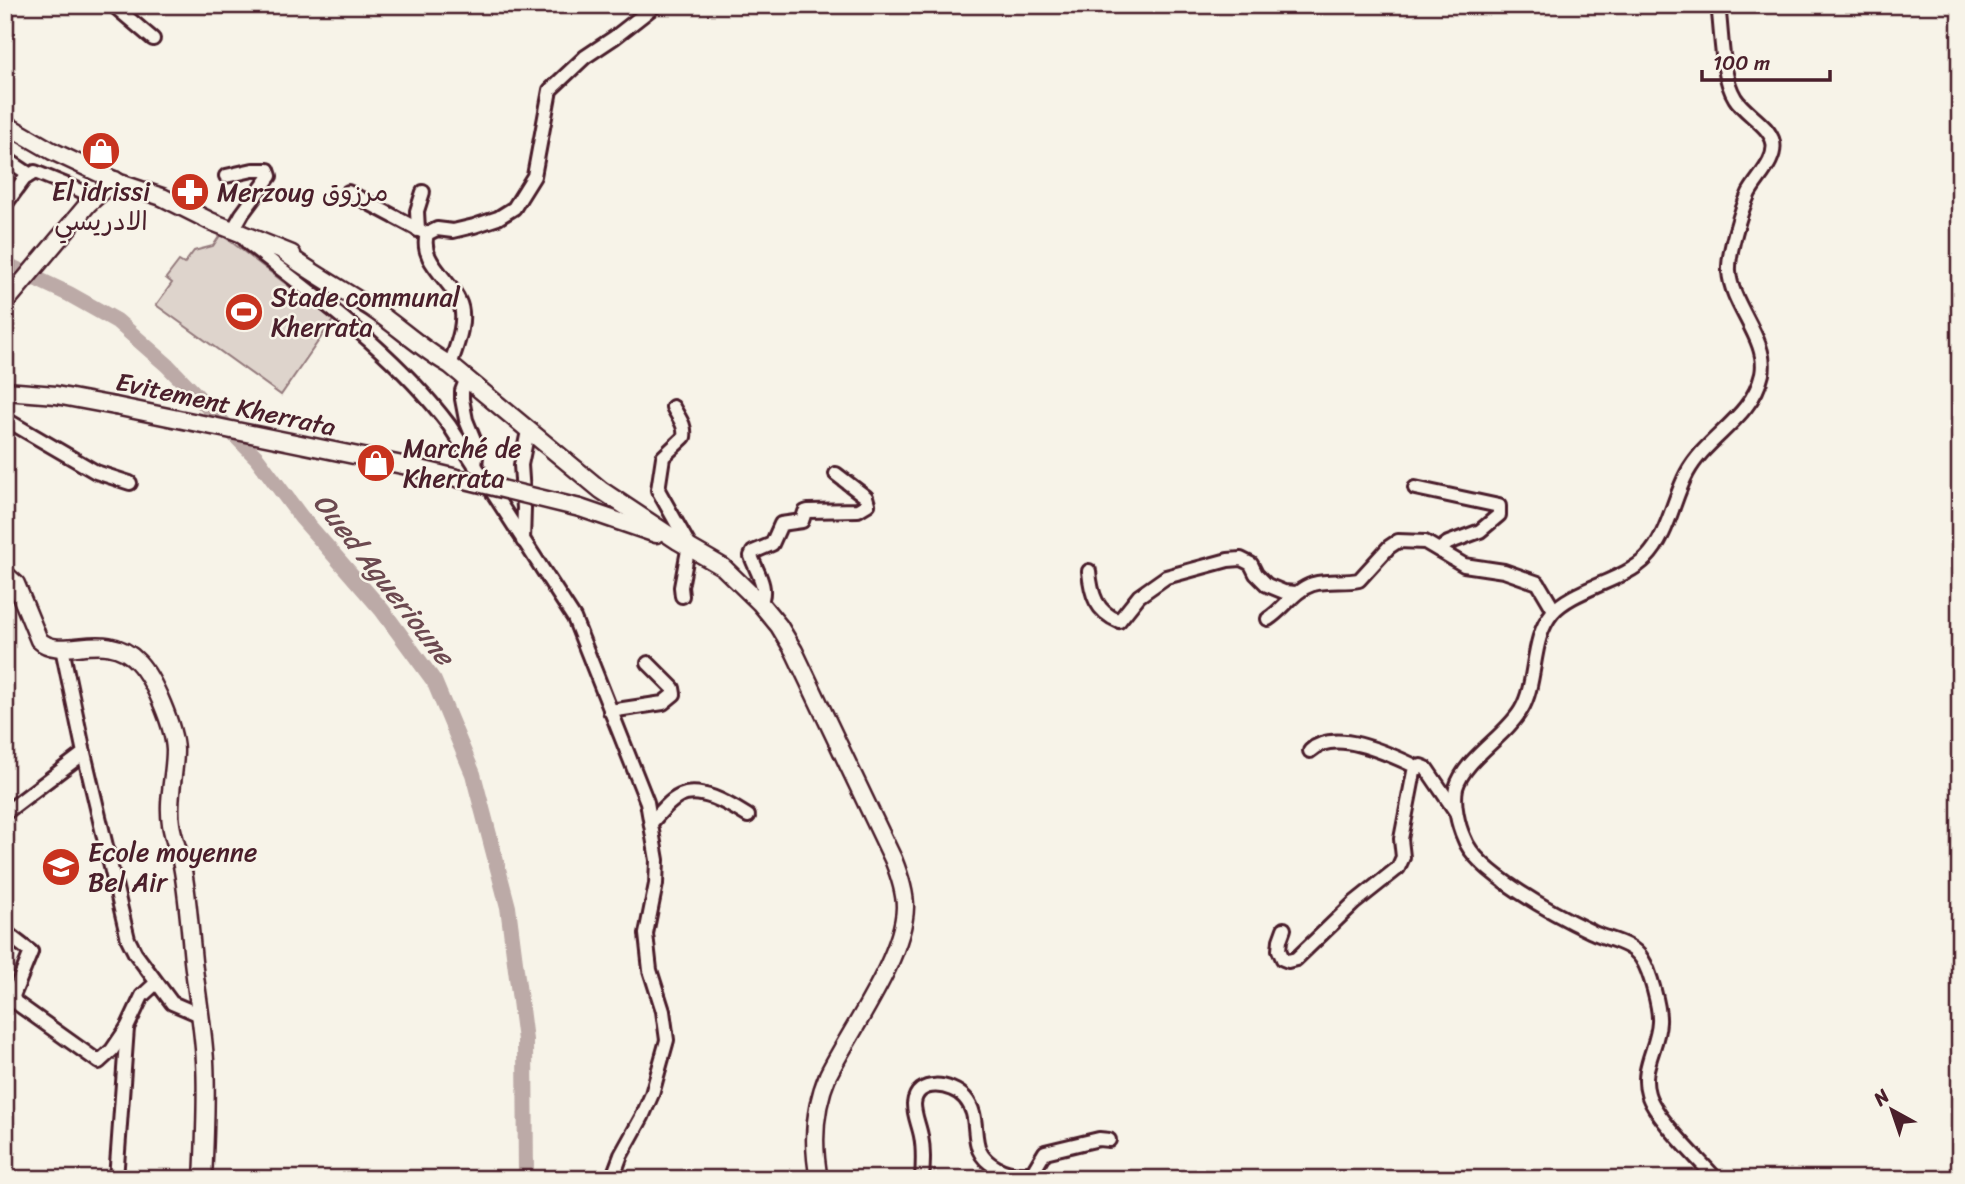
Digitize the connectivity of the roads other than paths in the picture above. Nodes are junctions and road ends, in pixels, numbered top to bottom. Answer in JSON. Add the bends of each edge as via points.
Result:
{"nodes":[{"id":1,"x":113,"y":5,"type":"edge"},
{"id":2,"x":656,"y":5,"type":"edge"},
{"id":3,"x":1718,"y":5,"type":"edge"},
{"id":4,"x":153,"y":39,"type":"dead end"},
{"id":5,"x":5,"y":124,"type":"edge"},
{"id":6,"x":8,"y":164,"type":"edge"},
{"id":7,"x":98,"y":172,"type":"junction"},
{"id":8,"x":29,"y":174,"type":"junction"},
{"id":9,"x":226,"y":176,"type":"dead end"},
{"id":10,"x":115,"y":180,"type":"junction"},
{"id":11,"x":348,"y":192,"type":"dead end"},
{"id":12,"x":423,"y":192,"type":"dead end"},
{"id":13,"x":88,"y":204,"type":"junction"},
{"id":14,"x":5,"y":205,"type":"edge"},
{"id":15,"x":236,"y":231,"type":"junction"},
{"id":16,"x":423,"y":232,"type":"junction"},
{"id":17,"x":5,"y":303,"type":"edge"},
{"id":18,"x":450,"y":365,"type":"junction"},
{"id":19,"x":467,"y":378,"type":"junction"},
{"id":20,"x":5,"y":391,"type":"edge"},
{"id":21,"x":673,"y":407,"type":"dead end"},
{"id":22,"x":5,"y":418,"type":"edge"},
{"id":23,"x":528,"y":431,"type":"junction"},
{"id":24,"x":475,"y":466,"type":"junction"},
{"id":25,"x":836,"y":474,"type":"dead end"},
{"id":26,"x":130,"y":484,"type":"dead end"},
{"id":27,"x":1415,"y":488,"type":"dead end"},
{"id":28,"x":523,"y":541,"type":"junction"},
{"id":29,"x":683,"y":543,"type":"junction"},
{"id":30,"x":1439,"y":550,"type":"junction"},
{"id":31,"x":1089,"y":571,"type":"dead end"},
{"id":32,"x":5,"y":574,"type":"edge"},
{"id":33,"x":1296,"y":593,"type":"junction"},
{"id":34,"x":682,"y":596,"type":"dead end"},
{"id":35,"x":760,"y":603,"type":"junction"},
{"id":36,"x":1554,"y":610,"type":"junction"},
{"id":37,"x":1268,"y":619,"type":"dead end"},
{"id":38,"x":62,"y":648,"type":"junction"},
{"id":39,"x":648,"y":663,"type":"dead end"},
{"id":40,"x":610,"y":711,"type":"junction"},
{"id":41,"x":1310,"y":751,"type":"dead end"},
{"id":42,"x":84,"y":753,"type":"junction"},
{"id":43,"x":1417,"y":767,"type":"junction"},
{"id":44,"x":5,"y":813,"type":"edge"},
{"id":45,"x":1458,"y":815,"type":"junction"},
{"id":46,"x":748,"y":816,"type":"dead end"},
{"id":47,"x":651,"y":823,"type":"junction"},
{"id":48,"x":1284,"y":929,"type":"dead end"},
{"id":49,"x":5,"y":932,"type":"edge"},
{"id":50,"x":156,"y":984,"type":"junction"},
{"id":51,"x":200,"y":1015,"type":"junction"},
{"id":52,"x":127,"y":1028,"type":"junction"},
{"id":53,"x":1109,"y":1140,"type":"dead end"},
{"id":54,"x":116,"y":1179,"type":"edge"},
{"id":55,"x":203,"y":1179,"type":"edge"},
{"id":56,"x":612,"y":1179,"type":"edge"},
{"id":57,"x":819,"y":1179,"type":"edge"},
{"id":58,"x":922,"y":1179,"type":"edge"},
{"id":59,"x":1716,"y":1179,"type":"edge"}],
"edges":[{"from":1,"to":4,"type":"street"},
{"from":2,"to":16,"type":"street","via":[[585,57],[550,90],[534,176],[514,208],[474,226]]},
{"from":3,"to":36,"type":"street","via":[[1728,85],[1736,101],[1773,138],[1774,153],[1748,196],[1728,269],[1759,346],[1762,372],[1750,401],[1687,472],[1645,560]]},
{"from":5,"to":7,"type":"main road"},
{"from":6,"to":8,"type":"street"},
{"from":7,"to":10,"type":"main road"},
{"from":7,"to":13,"type":"main road"},
{"from":8,"to":13,"type":"street","via":[[38,173],[85,192]]},
{"from":8,"to":14,"type":"street"},
{"from":9,"to":15,"type":"street","via":[[268,170],[270,176],[242,214]]},
{"from":10,"to":13,"type":"main road"},
{"from":10,"to":15,"type":"main road"},
{"from":11,"to":16,"type":"street"},
{"from":12,"to":16,"type":"street","via":[[417,211]]},
{"from":13,"to":17,"type":"main road"},
{"from":15,"to":18,"type":"main road","via":[[284,252]]},
{"from":15,"to":24,"type":"street","via":[[395,363],[426,394]]},
{"from":16,"to":18,"type":"street","via":[[427,254],[461,302]]},
{"from":18,"to":19,"type":"main road"},
{"from":19,"to":23,"type":"main road"},
{"from":19,"to":24,"type":"street","via":[[462,399],[477,447]]},
{"from":20,"to":29,"type":"main road","name":"Evitement Kherrata","bridge":true,"via":[[115,406],[412,467],[580,508]]},
{"from":21,"to":29,"type":"street","via":[[685,433],[663,457],[658,490]]},
{"from":22,"to":26,"type":"street","via":[[96,472]]},
{"from":23,"to":28,"type":"street","via":[[521,465]]},
{"from":23,"to":29,"type":"main road","via":[[601,489]]},
{"from":24,"to":28,"type":"street"},
{"from":25,"to":35,"type":"street","via":[[866,497],[868,504],[858,510],[808,511],[802,521],[781,524],[772,544],[751,556],[764,589]]},
{"from":27,"to":30,"type":"street","via":[[1499,506],[1499,515],[1480,531]]},
{"from":28,"to":40,"type":"street","via":[[574,618]]},
{"from":29,"to":34,"type":"street"},
{"from":29,"to":35,"type":"main road","via":[[723,567]]},
{"from":30,"to":33,"type":"street","via":[[1425,542],[1398,541],[1359,580],[1311,584]]},
{"from":30,"to":36,"type":"street","via":[[1464,565],[1504,571],[1538,583]]},
{"from":31,"to":33,"type":"street","via":[[1098,606],[1119,621],[1139,596],[1166,578],[1228,560],[1241,559],[1251,564],[1267,585]]},
{"from":32,"to":38,"type":"main road","via":[[16,584],[39,640]]},
{"from":33,"to":37,"type":"street"},
{"from":35,"to":57,"type":"main road","via":[[794,651],[833,729],[893,859],[905,907],[895,949],[819,1095],[815,1128]]},
{"from":36,"to":45,"type":"street","via":[[1544,625],[1523,708],[1463,773],[1456,788]]},
{"from":38,"to":42,"type":"street"},
{"from":38,"to":51,"type":"main road","via":[[104,645],[129,654],[140,664],[170,728],[175,747],[169,806],[183,867]]},
{"from":39,"to":40,"type":"street","via":[[674,694],[663,703]]},
{"from":40,"to":47,"type":"street"},
{"from":41,"to":43,"type":"street","via":[[1327,742],[1368,747]]},
{"from":42,"to":44,"type":"street"},
{"from":42,"to":50,"type":"street","via":[[128,939]]},
{"from":43,"to":45,"type":"street","via":[[1426,768]]},
{"from":43,"to":48,"type":"street","via":[[1398,868],[1296,960],[1288,961],[1279,950]]},
{"from":45,"to":59,"type":"street","via":[[1467,849],[1478,862],[1547,908],[1634,949],[1642,958],[1659,1022],[1646,1076],[1647,1093],[1656,1110]]},
{"from":46,"to":47,"type":"street","via":[[694,792],[679,796]]},
{"from":47,"to":56,"type":"street","via":[[656,884],[646,934],[667,1040],[652,1094]]},
{"from":49,"to":52,"type":"street","via":[[32,952],[13,996],[15,1002],[99,1062]]},
{"from":50,"to":51,"type":"street","via":[[172,1003]]},
{"from":50,"to":52,"type":"street","via":[[142,996]]},
{"from":51,"to":55,"type":"main road","via":[[206,1105]]},
{"from":52,"to":54,"type":"street"},
{"from":53,"to":58,"type":"street","via":[[1052,1149],[1033,1172],[1024,1175],[1003,1171],[979,1153],[967,1099],[936,1085],[924,1087],[914,1105],[924,1160]]}]}
